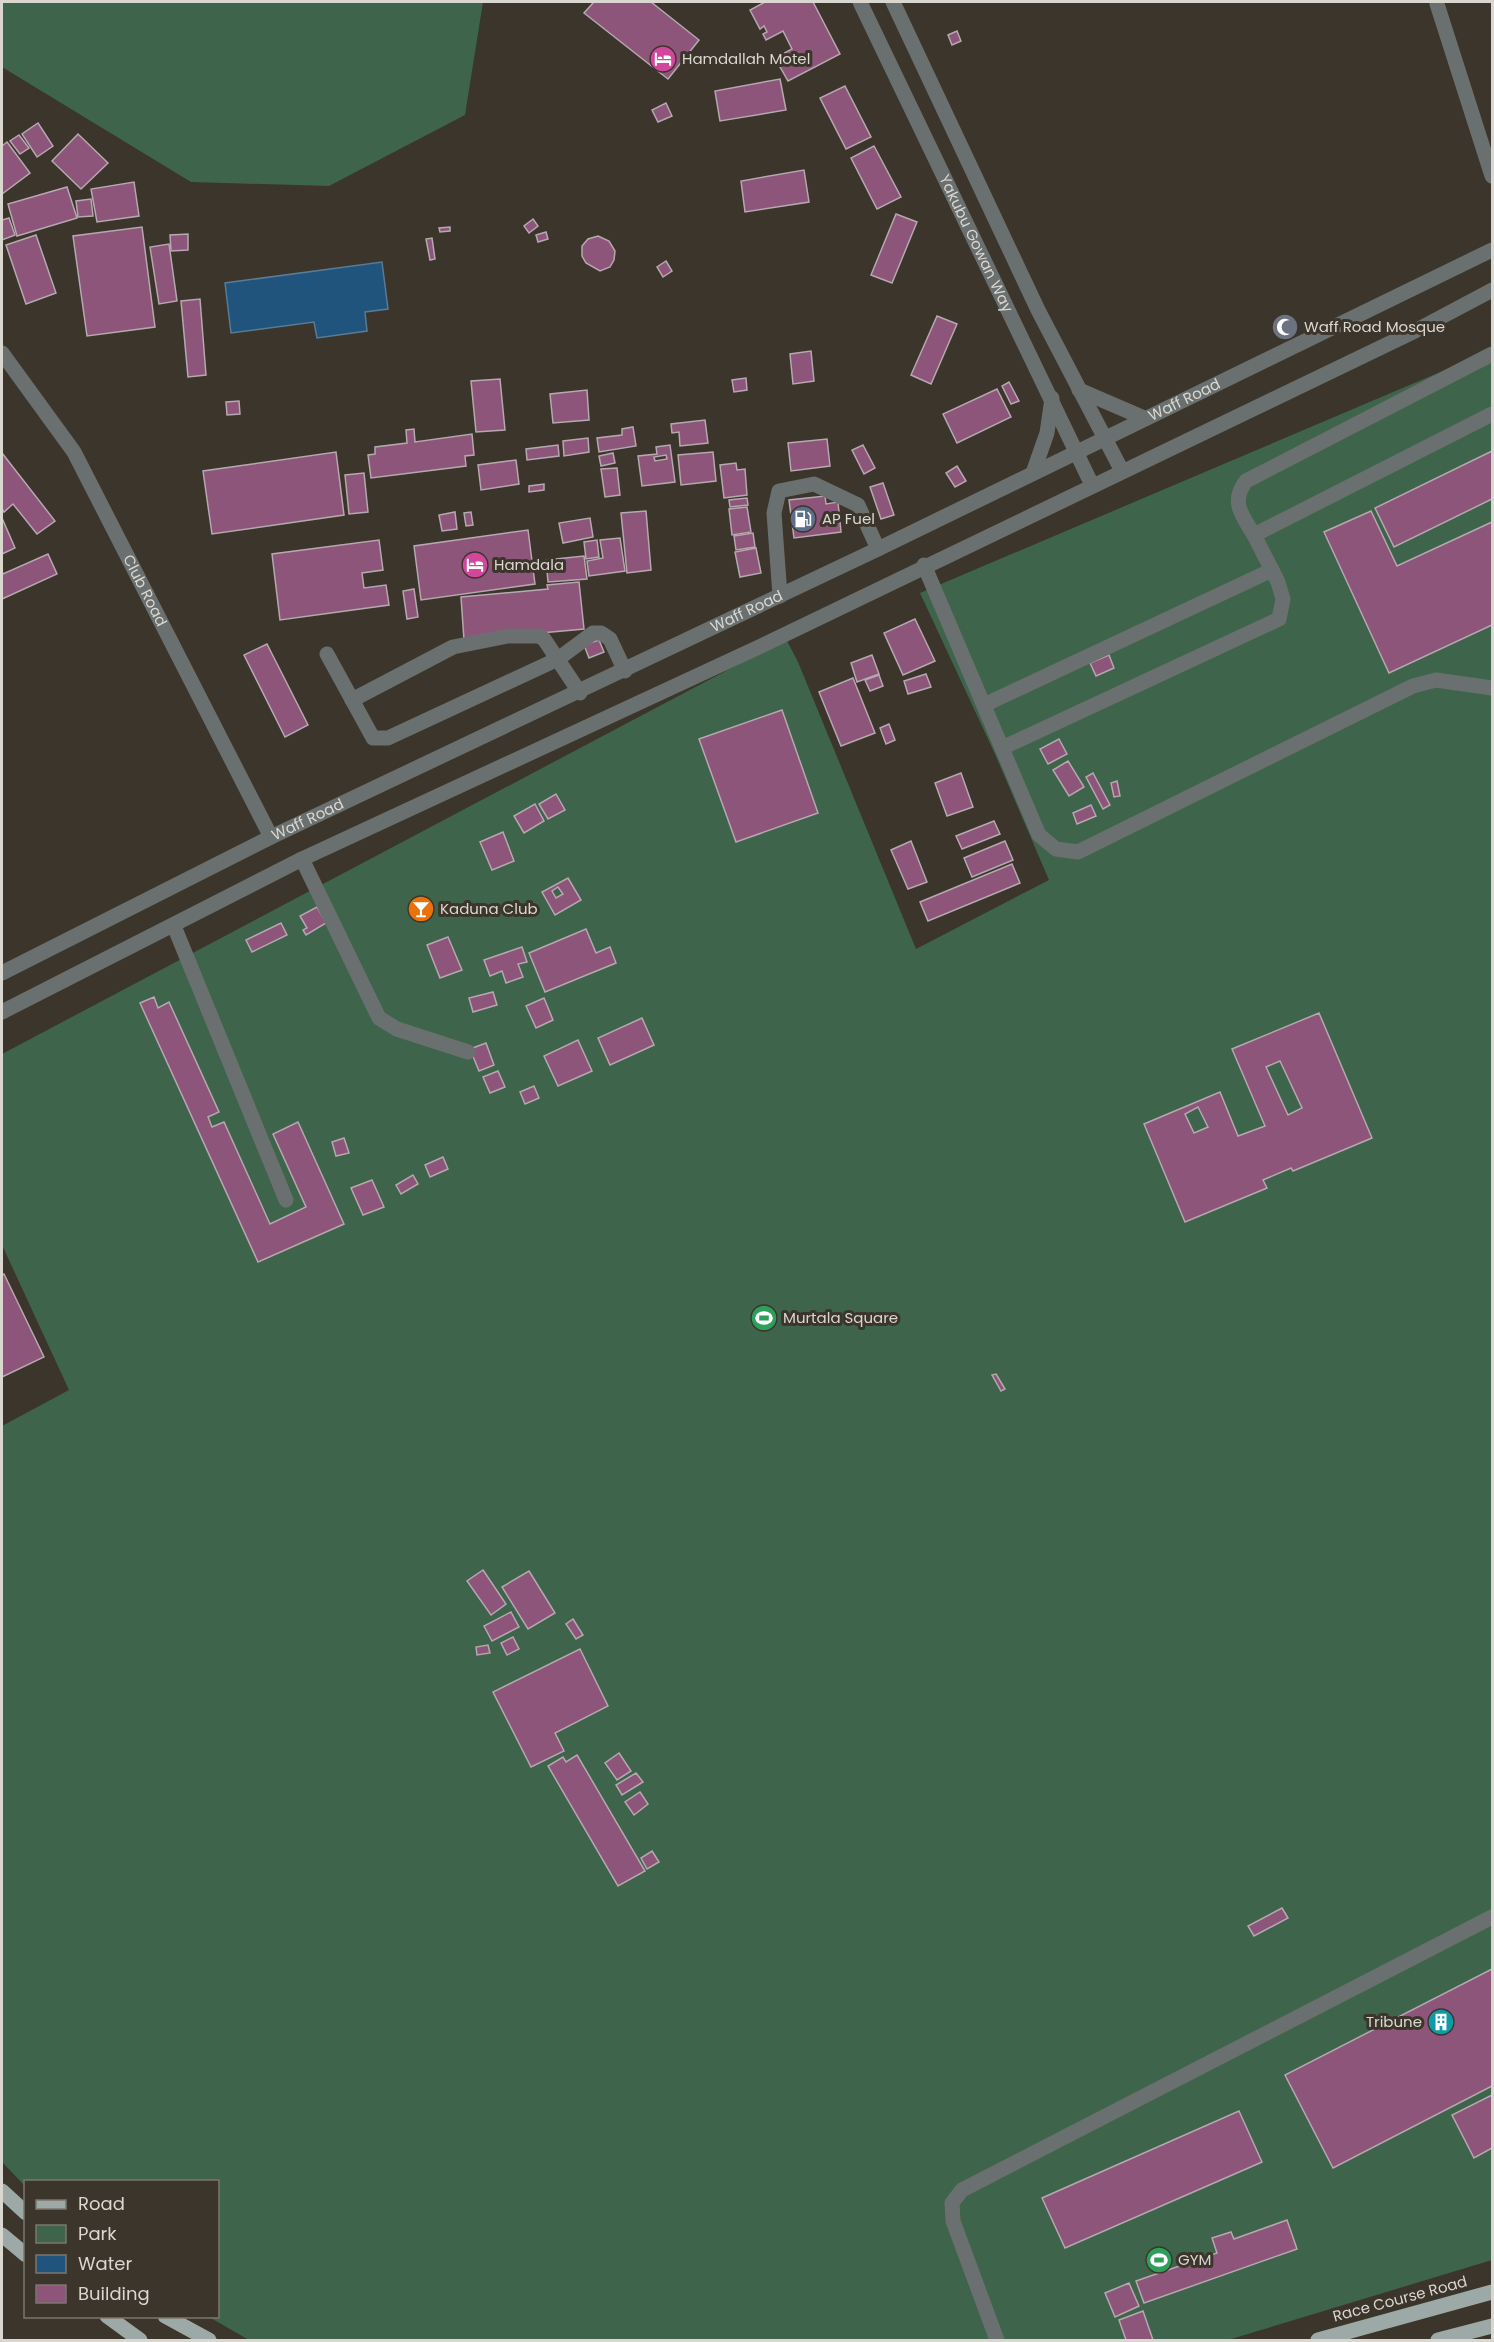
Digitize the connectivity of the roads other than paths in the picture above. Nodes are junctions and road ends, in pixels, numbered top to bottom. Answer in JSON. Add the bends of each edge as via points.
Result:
{"nodes":[{"id":1,"x":860,"y":2,"type":"edge"},
{"id":2,"x":893,"y":2,"type":"edge"},
{"id":3,"x":1437,"y":4,"type":"dead end"},
{"id":4,"x":1492,"y":176,"type":"edge"},
{"id":5,"x":1492,"y":250,"type":"edge"},
{"id":6,"x":1492,"y":290,"type":"edge"},
{"id":7,"x":2,"y":353,"type":"edge"},
{"id":8,"x":1492,"y":354,"type":"edge"},
{"id":9,"x":1079,"y":390,"type":"junction"},
{"id":10,"x":1052,"y":398,"type":"junction"},
{"id":11,"x":1492,"y":414,"type":"edge"},
{"id":12,"x":1144,"y":418,"type":"junction"},
{"id":13,"x":1105,"y":440,"type":"junction"},
{"id":14,"x":1077,"y":453,"type":"junction"},
{"id":15,"x":1122,"y":471,"type":"junction"},
{"id":16,"x":1033,"y":473,"type":"junction"},
{"id":17,"x":1092,"y":485,"type":"junction"},
{"id":18,"x":1254,"y":535,"type":"junction"},
{"id":19,"x":878,"y":549,"type":"junction"},
{"id":20,"x":924,"y":565,"type":"junction"},
{"id":21,"x":1272,"y":570,"type":"junction"},
{"id":22,"x":780,"y":597,"type":"junction"},
{"id":23,"x":327,"y":654,"type":"dead end"},
{"id":24,"x":558,"y":659,"type":"junction"},
{"id":25,"x":625,"y":671,"type":"junction"},
{"id":26,"x":1492,"y":688,"type":"edge"},
{"id":27,"x":580,"y":693,"type":"junction"},
{"id":28,"x":352,"y":700,"type":"junction"},
{"id":29,"x":984,"y":705,"type":"junction"},
{"id":30,"x":1002,"y":748,"type":"junction"},
{"id":31,"x":272,"y":837,"type":"junction"},
{"id":32,"x":303,"y":859,"type":"junction"},
{"id":33,"x":174,"y":926,"type":"junction"},
{"id":34,"x":2,"y":973,"type":"edge"},
{"id":35,"x":2,"y":1012,"type":"edge"},
{"id":36,"x":468,"y":1052,"type":"dead end"},
{"id":37,"x":286,"y":1200,"type":"dead end"},
{"id":38,"x":1492,"y":1917,"type":"edge"},
{"id":39,"x":2,"y":2191,"type":"edge"},
{"id":40,"x":24,"y":2211,"type":"edge"},
{"id":41,"x":2,"y":2235,"type":"edge"},
{"id":42,"x":24,"y":2253,"type":"edge"},
{"id":43,"x":1492,"y":2292,"type":"edge"},
{"id":44,"x":109,"y":2318,"type":"edge"},
{"id":45,"x":169,"y":2318,"type":"edge"},
{"id":46,"x":1492,"y":2326,"type":"edge"},
{"id":47,"x":140,"y":2340,"type":"edge"},
{"id":48,"x":209,"y":2340,"type":"edge"},
{"id":49,"x":997,"y":2340,"type":"edge"},
{"id":50,"x":1318,"y":2340,"type":"edge"},
{"id":51,"x":1438,"y":2340,"type":"edge"}],
"edges":[{"from":1,"to":10,"type":"street","name":"Yakubu Gowan Way"},
{"from":2,"to":9,"type":"street","name":"Yakubu Gowan Way"},
{"from":3,"to":4,"type":"street"},
{"from":5,"to":12,"type":"street","name":"Waff Road"},
{"from":6,"to":15,"type":"street"},
{"from":7,"to":31,"type":"street","name":"Club Road","via":[[74,452]]},
{"from":8,"to":18,"type":"street","via":[[1246,481],[1237,500]]},
{"from":9,"to":12,"type":"street"},
{"from":9,"to":13,"type":"street","name":"Yakubu Gowan Way"},
{"from":10,"to":14,"type":"street","name":"Yakubu Gowan Way"},
{"from":10,"to":16,"type":"street","via":[[1047,434]]},
{"from":11,"to":18,"type":"street"},
{"from":12,"to":13,"type":"street","name":"Waff Road"},
{"from":13,"to":14,"type":"street","name":"Waff Road"},
{"from":13,"to":15,"type":"street","name":"Yakubu Gowan Way"},
{"from":14,"to":16,"type":"street","name":"Waff Road"},
{"from":14,"to":17,"type":"street","name":"Yakubu Gowan Way"},
{"from":15,"to":17,"type":"street"},
{"from":16,"to":19,"type":"street","name":"Waff Road"},
{"from":17,"to":20,"type":"street"},
{"from":18,"to":21,"type":"street"},
{"from":19,"to":22,"type":"street","name":"Waff Road"},
{"from":19,"to":22,"type":"street","via":[[858,506],[814,484],[779,491],[774,513]]},
{"from":20,"to":29,"type":"street"},
{"from":20,"to":32,"type":"street","via":[[759,647]]},
{"from":21,"to":29,"type":"street"},
{"from":21,"to":30,"type":"street","via":[[1283,598],[1279,619]]},
{"from":22,"to":25,"type":"street","name":"Waff Road"},
{"from":23,"to":28,"type":"street"},
{"from":24,"to":25,"type":"street","via":[[592,633],[601,633],[610,639]]},
{"from":24,"to":27,"type":"street"},
{"from":24,"to":28,"type":"street","via":[[548,642],[539,636],[508,636],[468,643],[453,647]]},
{"from":24,"to":28,"type":"street","via":[[388,738],[373,738]]},
{"from":25,"to":27,"type":"street","name":"Waff Road"},
{"from":26,"to":30,"type":"street","via":[[1436,680],[1413,686],[1078,852],[1056,849],[1039,835]]},
{"from":27,"to":31,"type":"street","name":"Waff Road"},
{"from":29,"to":30,"type":"street"},
{"from":31,"to":34,"type":"street","name":"Waff Road"},
{"from":32,"to":33,"type":"street"},
{"from":32,"to":36,"type":"street","via":[[380,1018],[397,1029]]},
{"from":33,"to":35,"type":"street"},
{"from":33,"to":37,"type":"street"},
{"from":38,"to":49,"type":"street","via":[[962,2190],[952,2203],[953,2221]]},
{"from":39,"to":40,"type":"main road"},
{"from":41,"to":42,"type":"main road"},
{"from":43,"to":50,"type":"main road","name":"Race Course Road"},
{"from":44,"to":47,"type":"main road"},
{"from":45,"to":48,"type":"main road"},
{"from":46,"to":51,"type":"main road"}]}
